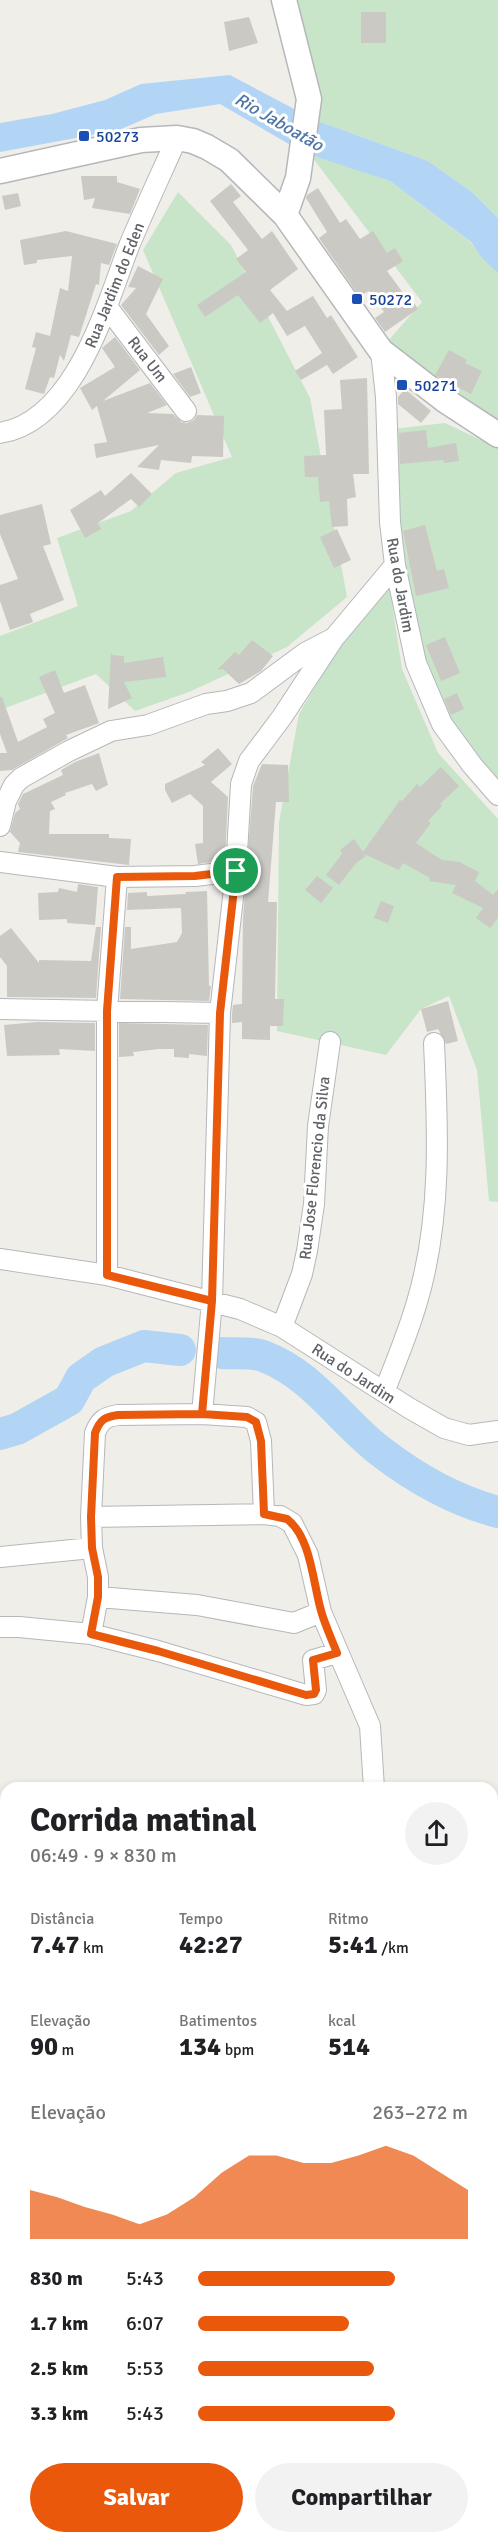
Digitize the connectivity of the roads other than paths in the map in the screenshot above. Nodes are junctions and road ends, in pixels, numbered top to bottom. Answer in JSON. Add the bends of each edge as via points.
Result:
{"nodes":[{"id":1,"x":284,"y":0,"type":"edge"},
{"id":2,"x":171,"y":138,"type":"junction"},
{"id":3,"x":0,"y":171,"type":"edge"},
{"id":4,"x":285,"y":215,"type":"junction"},
{"id":5,"x":108,"y":308,"type":"junction"},
{"id":6,"x":381,"y":351,"type":"junction"},
{"id":7,"x":186,"y":411,"type":"dead end"},
{"id":8,"x":0,"y":433,"type":"edge"},
{"id":9,"x":498,"y":435,"type":"edge"},
{"id":10,"x":395,"y":565,"type":"junction"},
{"id":11,"x":334,"y":638,"type":"junction"},
{"id":12,"x":498,"y":795,"type":"edge"},
{"id":13,"x":1,"y":819,"type":"edge"},
{"id":14,"x":0,"y":862,"type":"edge"},
{"id":15,"x":236,"y":871,"type":"junction"},
{"id":16,"x":117,"y":877,"type":"junction"},
{"id":17,"x":0,"y":1009,"type":"edge"},
{"id":18,"x":107,"y":1011,"type":"junction"},
{"id":19,"x":220,"y":1013,"type":"junction"},
{"id":20,"x":330,"y":1042,"type":"dead end"},
{"id":21,"x":434,"y":1043,"type":"dead end"},
{"id":22,"x":0,"y":1259,"type":"edge"},
{"id":23,"x":107,"y":1275,"type":"junction"},
{"id":24,"x":212,"y":1301,"type":"junction"},
{"id":25,"x":282,"y":1327,"type":"junction"},
{"id":26,"x":384,"y":1392,"type":"junction"},
{"id":27,"x":202,"y":1414,"type":"junction"},
{"id":28,"x":498,"y":1431,"type":"edge"},
{"id":29,"x":264,"y":1514,"type":"junction"},
{"id":30,"x":91,"y":1517,"type":"junction"},
{"id":31,"x":92,"y":1548,"type":"junction"},
{"id":32,"x":0,"y":1557,"type":"edge"},
{"id":33,"x":98,"y":1597,"type":"junction"},
{"id":34,"x":321,"y":1612,"type":"junction"},
{"id":35,"x":0,"y":1627,"type":"edge"},
{"id":36,"x":91,"y":1634,"type":"junction"},
{"id":37,"x":337,"y":1653,"type":"junction"},
{"id":38,"x":374,"y":1782,"type":"edge"}],
"edges":[{"from":1,"to":4,"type":"street","via":[[309,99],[298,178]]},
{"from":2,"to":3,"type":"street","via":[[141,140]]},
{"from":2,"to":4,"type":"street","via":[[193,141],[229,160]]},
{"from":2,"to":5,"type":"street","name":"Rua Jardim do Eden"},
{"from":4,"to":6,"type":"street"},
{"from":5,"to":7,"type":"street","name":"Rua Um"},
{"from":5,"to":8,"type":"street","name":"Rua Jardim do Eden","via":[[81,365],[59,394],[24,425]]},
{"from":6,"to":9,"type":"street"},
{"from":6,"to":10,"type":"street","name":"Rua do Jardim"},
{"from":10,"to":11,"type":"street"},
{"from":10,"to":12,"type":"street","name":"Rua do Jardim","via":[[416,663],[429,697],[442,724]]},
{"from":11,"to":13,"type":"street","via":[[305,653],[251,693],[148,725],[111,731],[69,751],[14,785]]},
{"from":11,"to":15,"type":"street","via":[[244,770],[237,817]]},
{"from":14,"to":16,"type":"street"},
{"from":15,"to":16,"type":"street"},
{"from":15,"to":19,"type":"street"},
{"from":16,"to":18,"type":"street"},
{"from":17,"to":18,"type":"street"},
{"from":18,"to":19,"type":"street"},
{"from":18,"to":23,"type":"street"},
{"from":19,"to":24,"type":"street"},
{"from":20,"to":25,"type":"street","name":"Rua Jose Florencio da Silva","via":[[307,1251]]},
{"from":21,"to":26,"type":"street","via":[[438,1127],[431,1224],[418,1300]]},
{"from":22,"to":23,"type":"street","name":"Rua do Jardim"},
{"from":23,"to":24,"type":"street","name":"Rua do Jardim"},
{"from":24,"to":25,"type":"street","name":"Rua do Jardim"},
{"from":24,"to":27,"type":"street"},
{"from":25,"to":26,"type":"street","name":"Rua do Jardim"},
{"from":26,"to":28,"type":"street","name":"Rua do Jardim","via":[[454,1432],[469,1435]]},
{"from":27,"to":29,"type":"street","via":[[247,1417],[256,1422],[261,1441]]},
{"from":27,"to":30,"type":"street","via":[[118,1415],[100,1421],[95,1433]]},
{"from":29,"to":30,"type":"street"},
{"from":29,"to":34,"type":"street","via":[[287,1519],[299,1535],[308,1555]]},
{"from":30,"to":31,"type":"street"},
{"from":31,"to":32,"type":"street"},
{"from":31,"to":33,"type":"street"},
{"from":33,"to":34,"type":"street","via":[[197,1605],[294,1623]]},
{"from":33,"to":36,"type":"street"},
{"from":34,"to":37,"type":"street"},
{"from":35,"to":36,"type":"street"},
{"from":36,"to":37,"type":"street","via":[[306,1695],[316,1690],[313,1660]]},
{"from":37,"to":38,"type":"street","via":[[366,1712],[373,1745]]}]}
